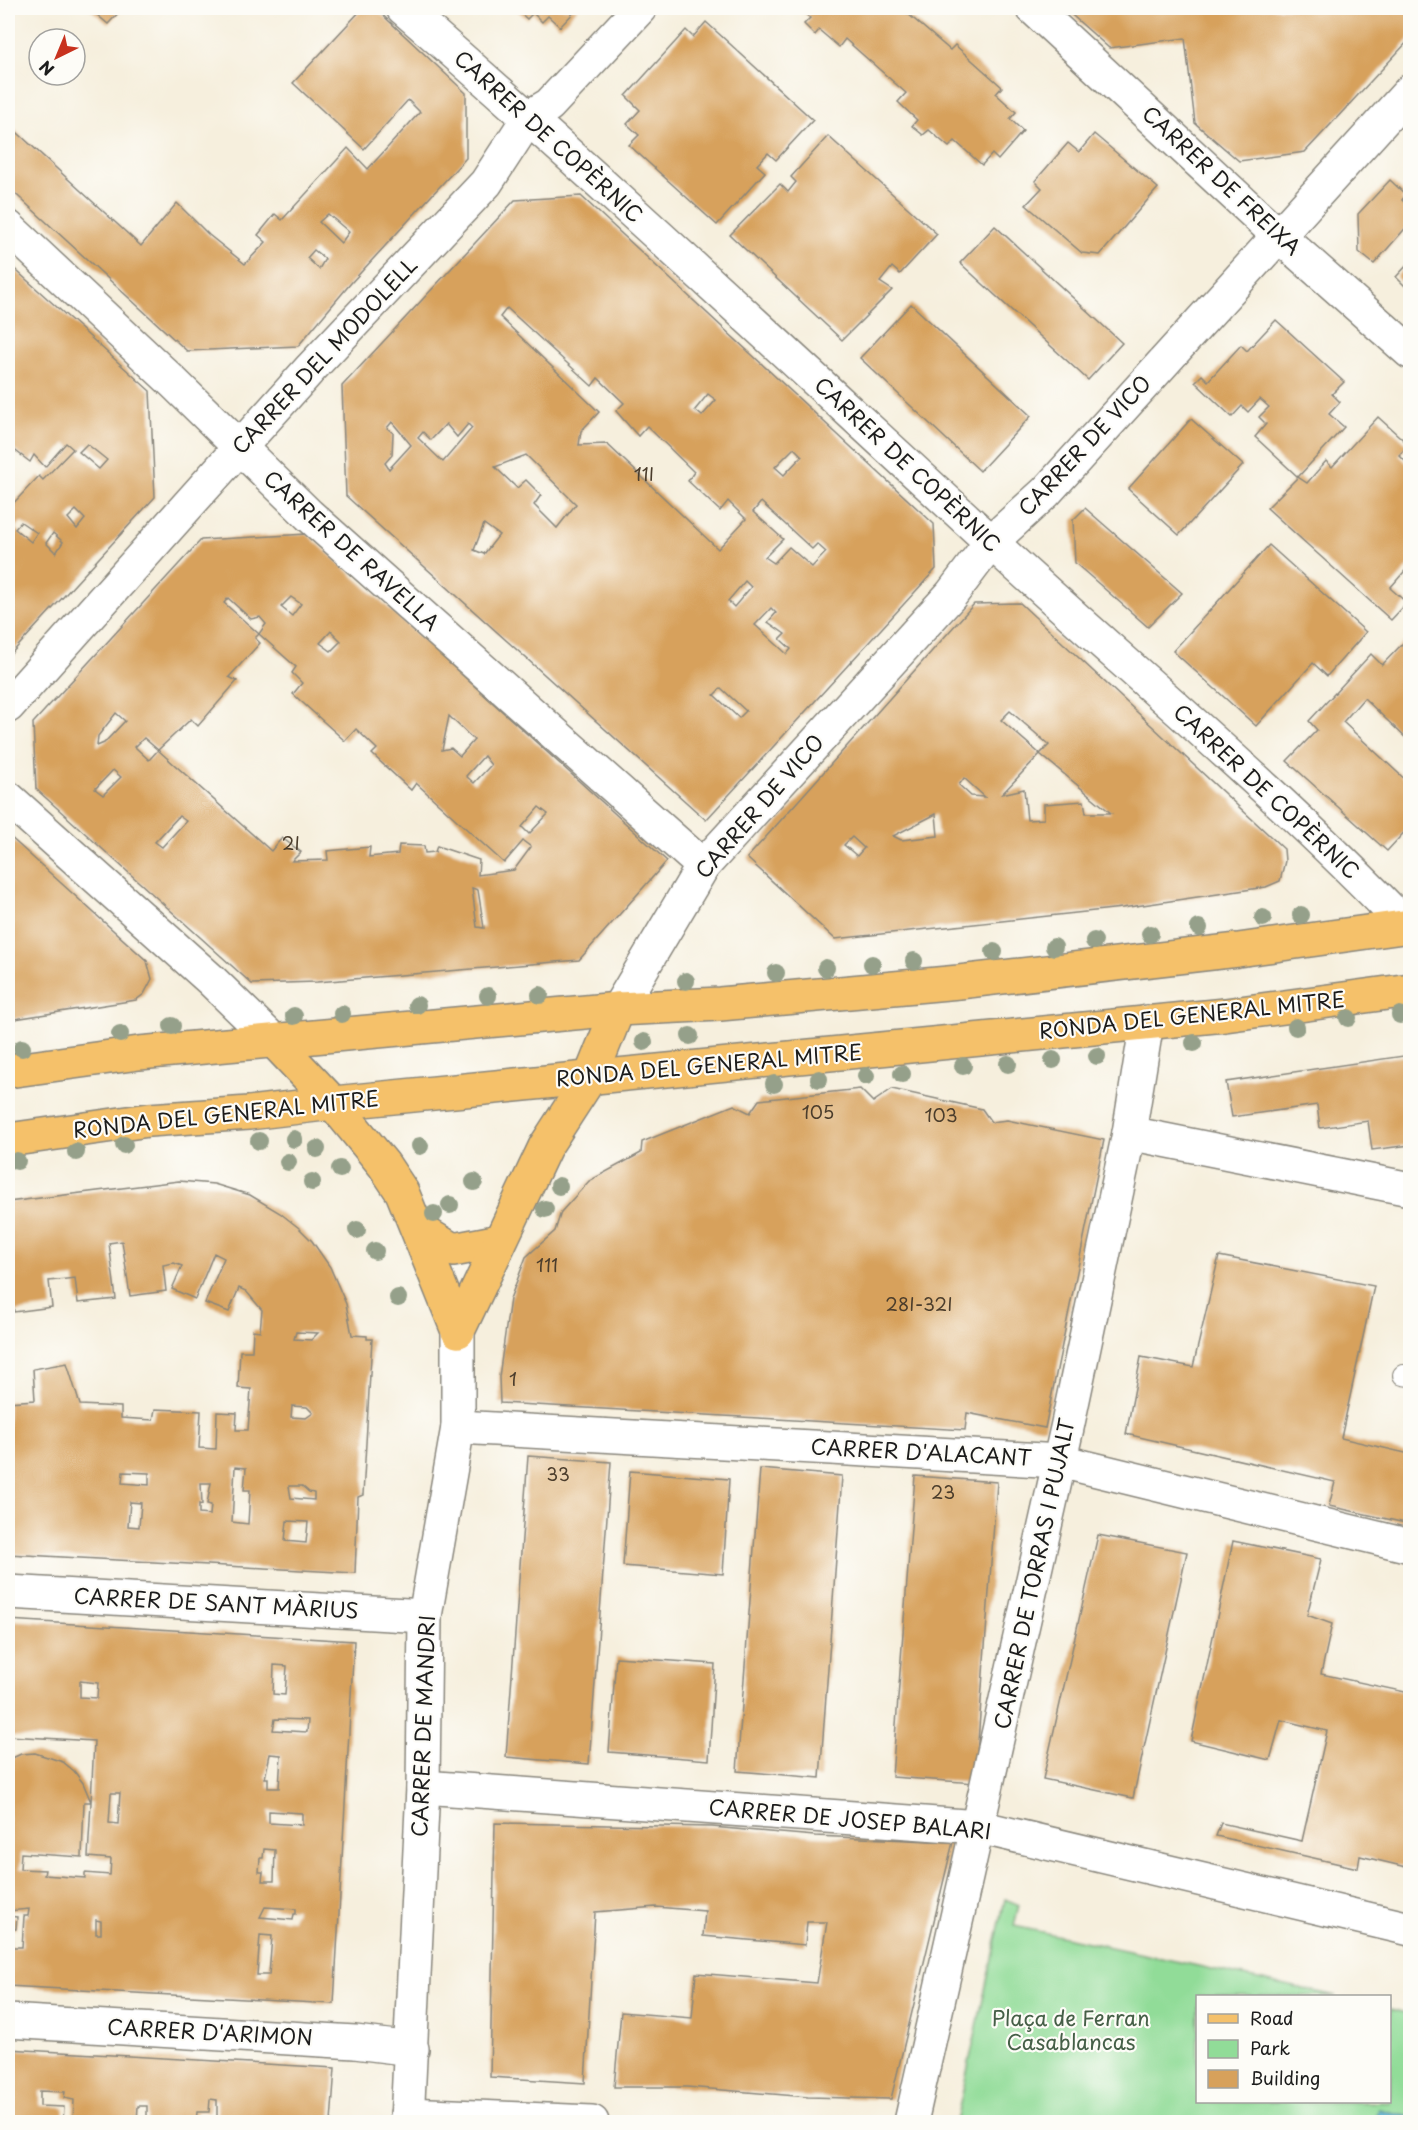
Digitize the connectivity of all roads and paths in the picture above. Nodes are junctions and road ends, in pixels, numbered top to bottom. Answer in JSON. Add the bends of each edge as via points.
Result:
{"nodes":[{"id":1,"x":403,"y":8,"type":"edge"},
{"id":2,"x":640,"y":8,"type":"edge"},
{"id":3,"x":1033,"y":8,"type":"edge"},
{"id":4,"x":1410,"y":91,"type":"edge"},
{"id":5,"x":529,"y":117,"type":"junction"},
{"id":6,"x":8,"y":227,"type":"edge"},
{"id":7,"x":1279,"y":236,"type":"junction"},
{"id":8,"x":1410,"y":352,"type":"edge"},
{"id":9,"x":239,"y":448,"type":"junction"},
{"id":10,"x":991,"y":542,"type":"junction"},
{"id":11,"x":8,"y":706,"type":"edge"},
{"id":12,"x":8,"y":798,"type":"edge"},
{"id":13,"x":703,"y":866,"type":"junction"},
{"id":14,"x":1409,"y":928,"type":"edge"},
{"id":15,"x":1410,"y":990,"type":"edge"},
{"id":16,"x":618,"y":1009,"type":"junction"},
{"id":17,"x":1147,"y":1022,"type":"junction"},
{"id":18,"x":275,"y":1042,"type":"junction"},
{"id":19,"x":8,"y":1071,"type":"edge"},
{"id":20,"x":591,"y":1076,"type":"junction"},
{"id":21,"x":333,"y":1102,"type":"junction"},
{"id":22,"x":1129,"y":1133,"type":"junction"},
{"id":23,"x":8,"y":1140,"type":"edge"},
{"id":24,"x":1410,"y":1189,"type":"edge"},
{"id":25,"x":417,"y":1228,"type":"junction"},
{"id":26,"x":500,"y":1241,"type":"junction"},
{"id":27,"x":458,"y":1332,"type":"junction"},
{"id":28,"x":458,"y":1427,"type":"junction"},
{"id":29,"x":1060,"y":1461,"type":"junction"},
{"id":30,"x":1410,"y":1546,"type":"edge"},
{"id":31,"x":8,"y":1592,"type":"edge"},
{"id":32,"x":425,"y":1616,"type":"junction"},
{"id":33,"x":423,"y":1787,"type":"junction"},
{"id":34,"x":979,"y":1827,"type":"junction"},
{"id":35,"x":1410,"y":1929,"type":"edge"},
{"id":36,"x":8,"y":2021,"type":"edge"},
{"id":37,"x":412,"y":2049,"type":"junction"},
{"id":38,"x":407,"y":2118,"type":"edge"},
{"id":39,"x":592,"y":2122,"type":"edge"},
{"id":40,"x":911,"y":2122,"type":"edge"}],
"edges":[{"from":1,"to":5,"type":"street","name":"CARRER DE COPÈRNIC"},
{"from":2,"to":5,"type":"street","name":"CARRER DEL MODOLELL","via":[[549,105]]},
{"from":3,"to":7,"type":"street","name":"CARRER DE FREIXA"},
{"from":4,"to":7,"type":"street","name":"CARRER DE VICO"},
{"from":5,"to":9,"type":"street","name":"CARRER DEL MODOLELL","via":[[486,183]]},
{"from":5,"to":10,"type":"street","name":"CARRER DE COPÈRNIC"},
{"from":6,"to":9,"type":"street","name":"CARRER DE RAVELLA"},
{"from":7,"to":8,"type":"street","name":"CARRER DE FREIXA"},
{"from":7,"to":10,"type":"street","name":"CARRER DE VICO","via":[[1046,492]]},
{"from":9,"to":11,"type":"street","name":"CARRER DEL MODOLELL"},
{"from":9,"to":13,"type":"street","name":"CARRER DE RAVELLA"},
{"from":10,"to":13,"type":"street","name":"CARRER DE VICO","via":[[951,595]]},
{"from":10,"to":14,"type":"street","name":"CARRER DE COPÈRNIC","via":[[1331,848]]},
{"from":12,"to":18,"type":"street"},
{"from":13,"to":16,"type":"street","name":"CARRER DE VICO"},
{"from":14,"to":16,"type":"main road","via":[[959,982],[720,1004]]},
{"from":15,"to":17,"type":"main road","name":"RONDA DEL GENERAL MITRE"},
{"from":16,"to":18,"type":"main road"},
{"from":16,"to":20,"type":"main road"},
{"from":17,"to":20,"type":"main road","name":"RONDA DEL GENERAL MITRE"},
{"from":17,"to":22,"type":"street","name":"CARRER DE TORRAS I PUJALT"},
{"from":18,"to":19,"type":"main road","via":[[139,1053]]},
{"from":18,"to":21,"type":"main road"},
{"from":20,"to":21,"type":"main road","name":"RONDA DEL GENERAL MITRE"},
{"from":20,"to":26,"type":"main road","via":[[545,1147]]},
{"from":21,"to":23,"type":"main road","name":"RONDA DEL GENERAL MITRE","via":[[149,1120]]},
{"from":21,"to":25,"type":"main road","via":[[384,1165],[402,1192]]},
{"from":22,"to":24,"type":"street"},
{"from":22,"to":29,"type":"street","name":"CARRER DE TORRAS I PUJALT"},
{"from":25,"to":26,"type":"main road","via":[[453,1250]]},
{"from":25,"to":27,"type":"main road"},
{"from":26,"to":27,"type":"main road"},
{"from":27,"to":28,"type":"street","name":"CARRER DE MANDRI"},
{"from":28,"to":29,"type":"street","name":"CARRER D'ALACANT"},
{"from":28,"to":32,"type":"street","name":"CARRER DE MANDRI"},
{"from":29,"to":30,"type":"street","name":"CARRER D'ALACANT"},
{"from":29,"to":34,"type":"street","name":"CARRER DE TORRAS I PUJALT"},
{"from":31,"to":32,"type":"street","name":"CARRER DE SANT MÀRIUS"},
{"from":32,"to":33,"type":"street","name":"CARRER DE MANDRI"},
{"from":33,"to":34,"type":"street","name":"CARRER DE JOSEP BALARI"},
{"from":33,"to":37,"type":"street","name":"CARRER DE MANDRI"},
{"from":34,"to":35,"type":"street","name":"CARRER DE JOSEP BALARI"},
{"from":34,"to":40,"type":"street","name":"CARRER DE TORRAS I PUJALT"},
{"from":36,"to":37,"type":"street","name":"CARRER D'ARIMON","via":[[355,2042]]},
{"from":37,"to":38,"type":"street","name":"CARRER DE MANDRI"},
{"from":38,"to":39,"type":"street"}]}
